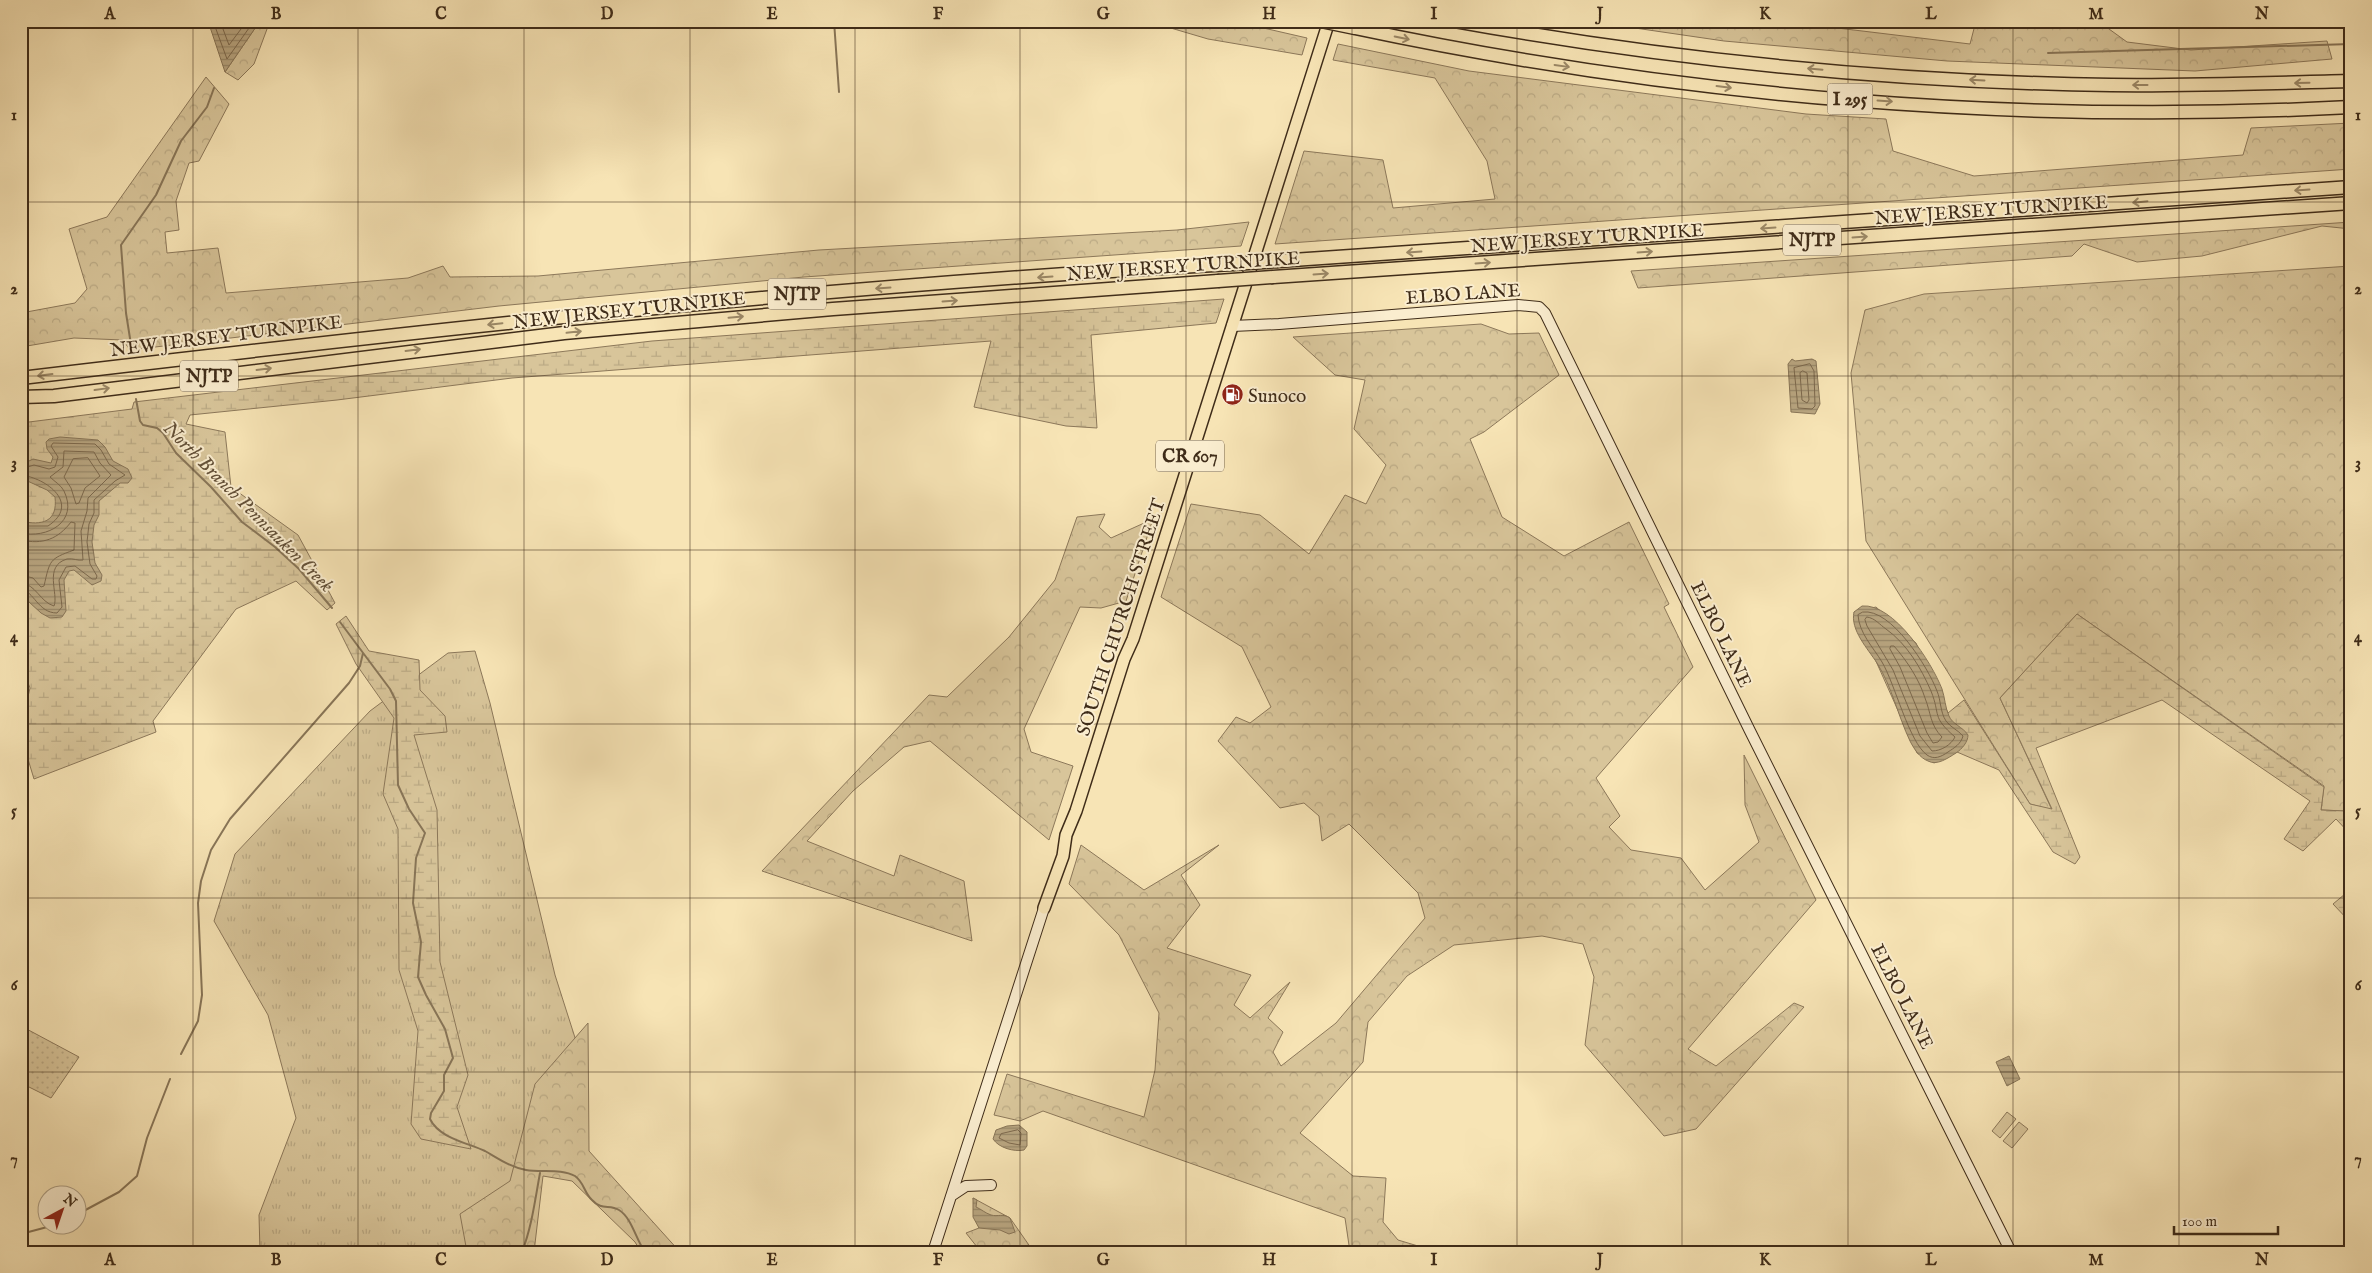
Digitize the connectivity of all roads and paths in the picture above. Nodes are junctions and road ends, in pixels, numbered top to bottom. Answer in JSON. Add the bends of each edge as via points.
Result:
{"nodes":[{"id":1,"x":1322,"y":21,"type":"edge"},
{"id":2,"x":1329,"y":21,"type":"edge"},
{"id":3,"x":1455,"y":21,"type":"edge"},
{"id":4,"x":2351,"y":81,"type":"edge"},
{"id":5,"x":2351,"y":108,"type":"edge"},
{"id":6,"x":2351,"y":187,"type":"edge"},
{"id":7,"x":2351,"y":203,"type":"edge"},
{"id":8,"x":1232,"y":326,"type":"junction"},
{"id":9,"x":21,"y":378,"type":"edge"},
{"id":10,"x":54,"y":396,"type":"junction"},
{"id":11,"x":21,"y":397,"type":"edge"},
{"id":12,"x":21,"y":402,"type":"edge"},
{"id":13,"x":1044,"y":908,"type":"joint"},
{"id":14,"x":991,"y":1185,"type":"dead end"},
{"id":15,"x":951,"y":1196,"type":"junction"},
{"id":16,"x":933,"y":1252,"type":"edge"},
{"id":17,"x":2011,"y":1252,"type":"edge"}],
"edges":[{"from":1,"to":5,"type":"highway","number":"I 295","one_way":true,"bridge":true,"via":[[1456,49],[1574,68],[1824,97],[2058,110],[2207,112]]},
{"from":2,"to":8,"type":"main road","name":"SOUTH CHURCH STREET","number":"CR 607"},
{"from":4,"to":3,"type":"highway","number":"I 295","one_way":true,"via":[[2109,85],[1875,74],[1641,50]]},
{"from":6,"to":9,"type":"highway","name":"NEW JERSEY TURNPIKE","number":"NJTP","one_way":true,"bridge":true,"via":[[701,303],[362,337]]},
{"from":10,"to":7,"type":"highway","name":"NEW JERSEY TURNPIKE","number":"NJTP","one_way":true,"bridge":true,"via":[[572,332],[833,309]]},
{"from":8,"to":13,"type":"main road","name":"SOUTH CHURCH STREET","number":"CR 607"},
{"from":8,"to":17,"type":"street","name":"ELBO LANE","via":[[1518,305],[1539,307],[1545,313]]},
{"from":10,"to":11,"type":"highway","name":"NEW JERSEY TURNPIKE","number":"NJTP"},
{"from":10,"to":12,"type":"highway"},
{"from":13,"to":15,"type":"street"},
{"from":14,"to":15,"type":"street","via":[[966,1186]]},
{"from":15,"to":16,"type":"street"}]}
